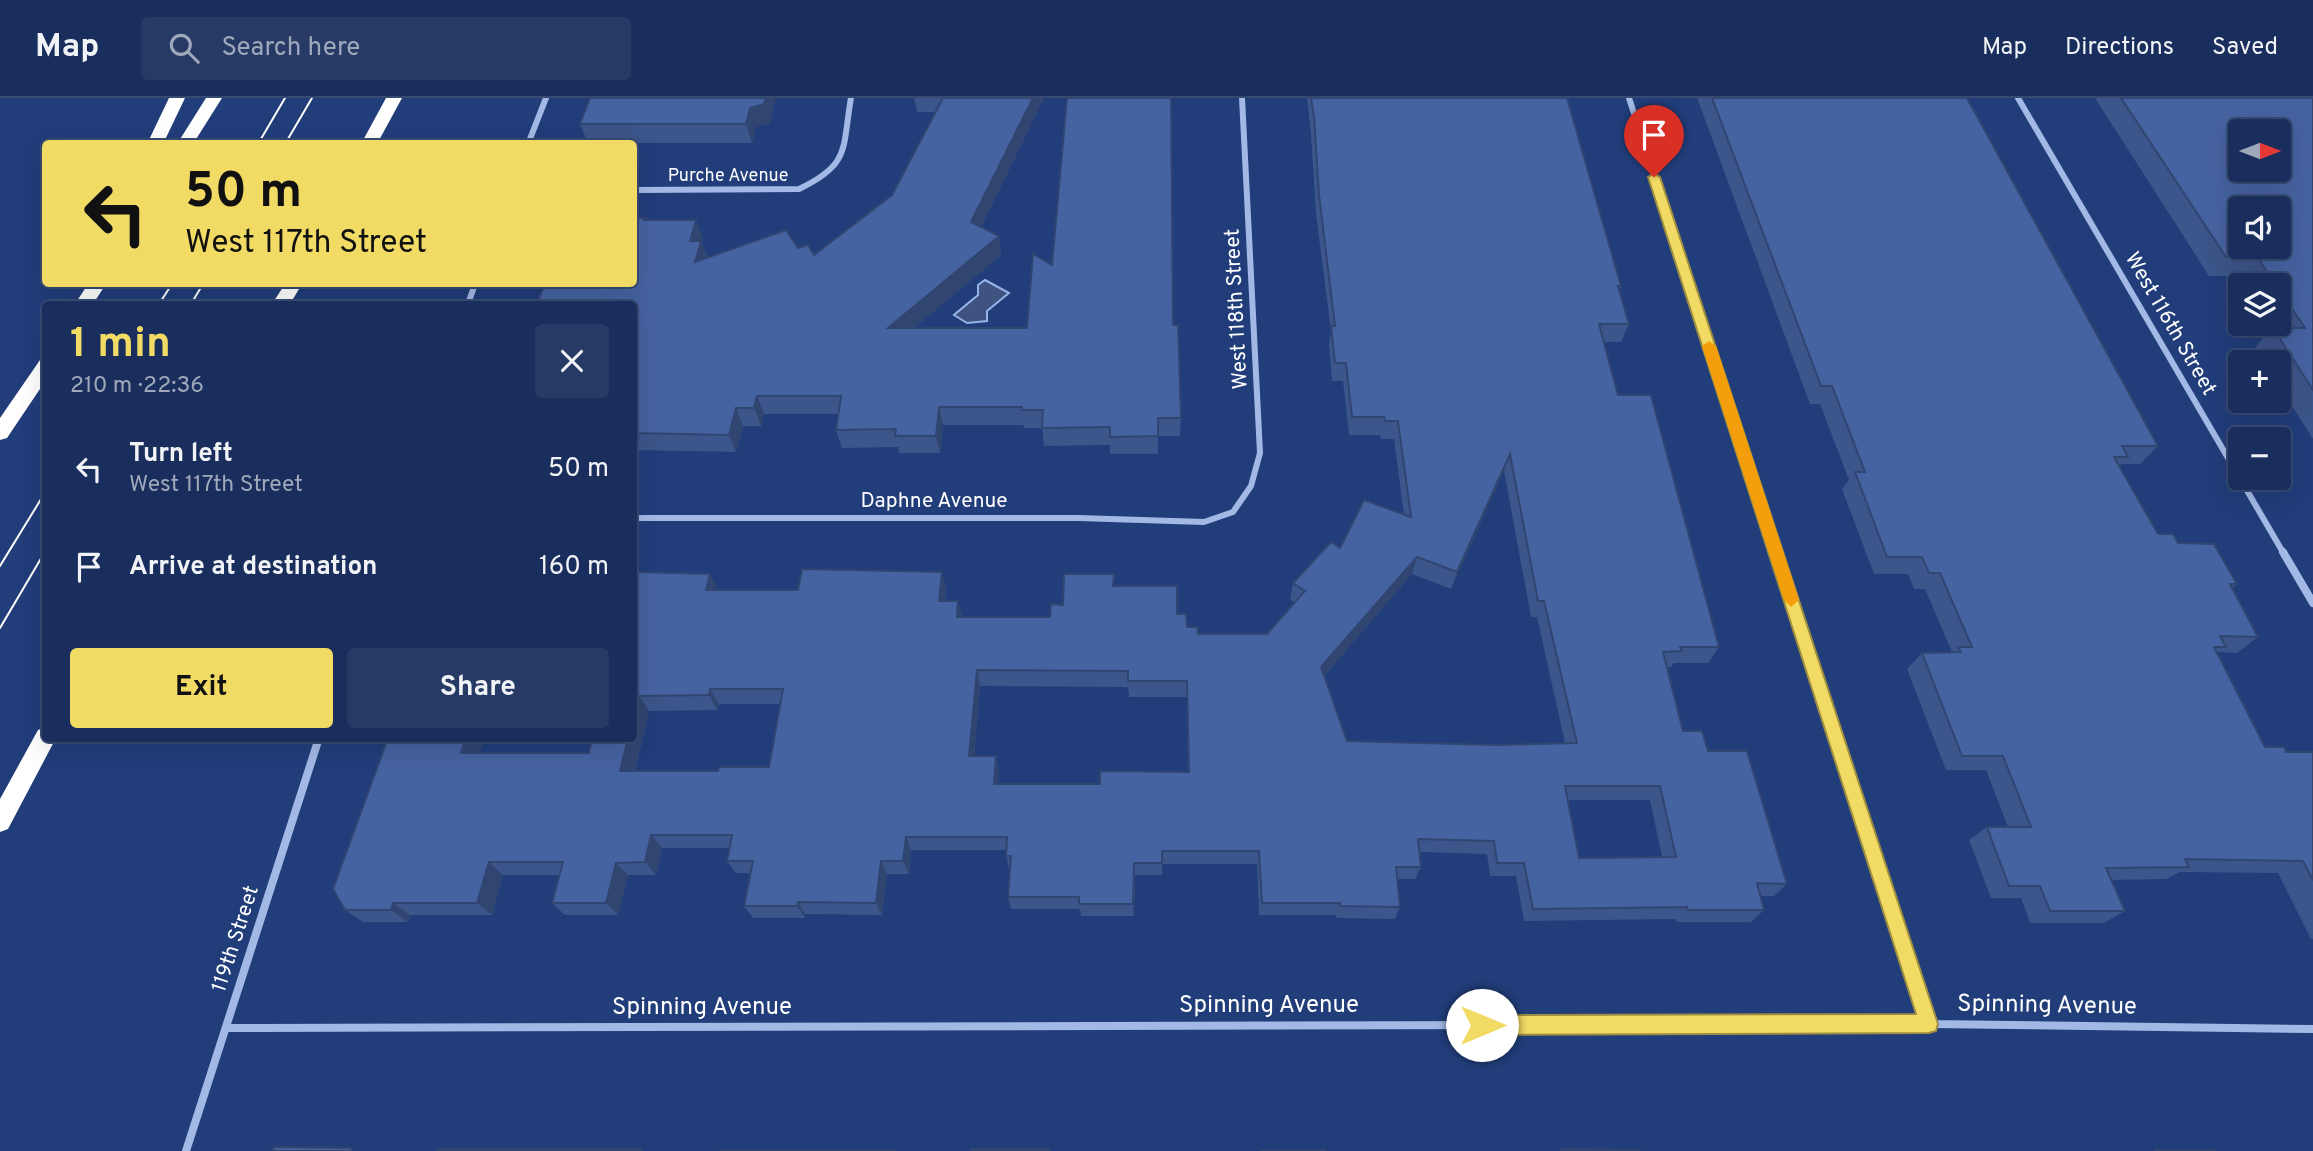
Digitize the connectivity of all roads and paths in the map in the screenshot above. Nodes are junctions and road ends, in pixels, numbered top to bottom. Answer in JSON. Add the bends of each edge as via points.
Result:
{"nodes":[{"id":1,"x":177,"y":98,"type":"edge"},
{"id":2,"x":214,"y":98,"type":"edge"},
{"id":3,"x":394,"y":98,"type":"edge"},
{"id":4,"x":546,"y":98,"type":"edge"},
{"id":5,"x":851,"y":98,"type":"edge"},
{"id":6,"x":1242,"y":98,"type":"edge"},
{"id":7,"x":1629,"y":98,"type":"edge"},
{"id":8,"x":2018,"y":98,"type":"edge"},
{"id":9,"x":157,"y":140,"type":"edge"},
{"id":10,"x":188,"y":140,"type":"edge"},
{"id":11,"x":371,"y":140,"type":"edge"},
{"id":12,"x":530,"y":140,"type":"edge"},
{"id":13,"x":637,"y":190,"type":"edge"},
{"id":14,"x":42,"y":371,"type":"edge"},
{"id":15,"x":0,"y":433,"type":"edge"},
{"id":16,"x":1233,"y":512,"type":"joint"},
{"id":17,"x":637,"y":517,"type":"edge"},
{"id":18,"x":2313,"y":603,"type":"edge"},
{"id":19,"x":43,"y":742,"type":"edge"},
{"id":20,"x":318,"y":742,"type":"edge"},
{"id":21,"x":0,"y":821,"type":"edge"},
{"id":22,"x":1929,"y":1024,"type":"junction"},
{"id":23,"x":226,"y":1028,"type":"junction"},
{"id":24,"x":2313,"y":1029,"type":"edge"},
{"id":25,"x":186,"y":1151,"type":"edge"}],
"edges":[{"from":1,"to":9,"type":"highway"},
{"from":2,"to":10,"type":"highway"},
{"from":3,"to":11,"type":"highway"},
{"from":4,"to":12,"type":"street"},
{"from":5,"to":13,"type":"street","name":"Purche Avenue","via":[[839,165],[821,180],[799,189]]},
{"from":6,"to":16,"type":"street","name":"West 118th Street","via":[[1260,453],[1251,486]]},
{"from":7,"to":22,"type":"street"},
{"from":8,"to":18,"type":"street","name":"West 116th Street"},
{"from":14,"to":15,"type":"highway"},
{"from":16,"to":17,"type":"street","name":"Daphne Avenue","via":[[1204,522]]},
{"from":19,"to":21,"type":"highway"},
{"from":20,"to":23,"type":"street","name":"119th Street"},
{"from":22,"to":23,"type":"street","name":"Spinning Avenue"},
{"from":22,"to":24,"type":"street","name":"Spinning Avenue"},
{"from":23,"to":25,"type":"street","name":"119th Street"}]}
